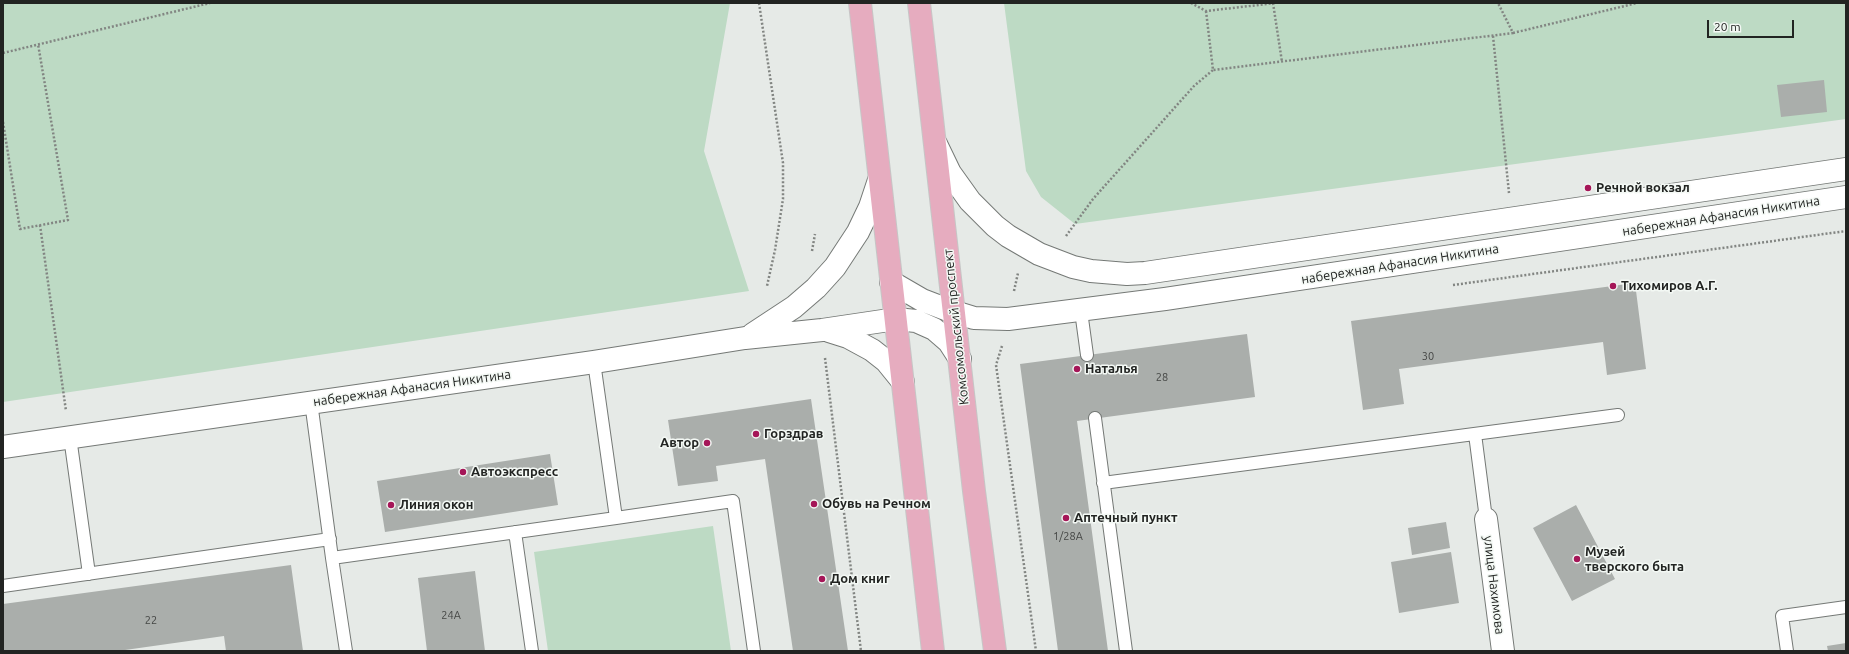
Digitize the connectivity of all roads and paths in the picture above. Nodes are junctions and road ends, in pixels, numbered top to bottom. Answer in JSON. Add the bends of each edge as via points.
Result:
{"nodes":[{"id":1,"x":210,"y":3,"type":"edge"},
{"id":2,"x":759,"y":3,"type":"edge"},
{"id":3,"x":860,"y":3,"type":"edge"},
{"id":4,"x":919,"y":3,"type":"edge"},
{"id":5,"x":1191,"y":3,"type":"edge"},
{"id":6,"x":1276,"y":3,"type":"edge"},
{"id":7,"x":1498,"y":3,"type":"edge"},
{"id":8,"x":1637,"y":3,"type":"edge"},
{"id":9,"x":1272,"y":4,"type":"edge"},
{"id":10,"x":1206,"y":11,"type":"junction"},
{"id":11,"x":1512,"y":33,"type":"junction"},
{"id":12,"x":1493,"y":36,"type":"junction"},
{"id":13,"x":38,"y":44,"type":"junction"},
{"id":14,"x":3,"y":53,"type":"edge"},
{"id":15,"x":1282,"y":62,"type":"junction"},
{"id":16,"x":1213,"y":70,"type":"junction"},
{"id":17,"x":3,"y":122,"type":"edge"},
{"id":18,"x":935,"y":141,"type":"junction"},
{"id":19,"x":1846,"y":169,"type":"edge"},
{"id":20,"x":879,"y":180,"type":"junction"},
{"id":21,"x":1846,"y":197,"type":"edge"},
{"id":22,"x":1510,"y":201,"type":"dead end"},
{"id":23,"x":40,"y":225,"type":"junction"},
{"id":24,"x":1846,"y":231,"type":"edge"},
{"id":25,"x":815,"y":234,"type":"dead end"},
{"id":26,"x":1065,"y":236,"type":"dead end"},
{"id":27,"x":1023,"y":246,"type":"junction"},
{"id":28,"x":892,"y":282,"type":"junction"},
{"id":29,"x":1452,"y":285,"type":"dead end"},
{"id":30,"x":766,"y":286,"type":"dead end"},
{"id":31,"x":816,"y":288,"type":"junction"},
{"id":32,"x":1081,"y":311,"type":"junction"},
{"id":33,"x":954,"y":312,"type":"junction"},
{"id":34,"x":1008,"y":319,"type":"junction"},
{"id":35,"x":896,"y":320,"type":"junction"},
{"id":36,"x":822,"y":330,"type":"junction"},
{"id":37,"x":745,"y":338,"type":"junction"},
{"id":38,"x":1008,"y":345,"type":"dead end"},
{"id":39,"x":1000,"y":346,"type":"junction"},
{"id":40,"x":1087,"y":355,"type":"dead end"},
{"id":41,"x":960,"y":359,"type":"junction"},
{"id":42,"x":594,"y":362,"type":"junction"},
{"id":43,"x":902,"y":382,"type":"junction"},
{"id":44,"x":311,"y":402,"type":"junction"},
{"id":45,"x":1618,"y":415,"type":"dead end"},
{"id":46,"x":1095,"y":418,"type":"dead end"},
{"id":47,"x":1475,"y":434,"type":"junction"},
{"id":48,"x":70,"y":438,"type":"junction"},
{"id":49,"x":3,"y":447,"type":"edge"},
{"id":50,"x":1104,"y":483,"type":"junction"},
{"id":51,"x":616,"y":518,"type":"junction"},
{"id":52,"x":1486,"y":519,"type":"joint"},
{"id":53,"x":515,"y":532,"type":"junction"},
{"id":54,"x":330,"y":539,"type":"junction"},
{"id":55,"x":332,"y":558,"type":"junction"},
{"id":56,"x":89,"y":574,"type":"junction"},
{"id":57,"x":3,"y":586,"type":"edge"},
{"id":58,"x":1846,"y":607,"type":"edge"},
{"id":59,"x":346,"y":651,"type":"edge"},
{"id":60,"x":532,"y":651,"type":"edge"},
{"id":61,"x":754,"y":651,"type":"edge"},
{"id":62,"x":861,"y":651,"type":"edge"},
{"id":63,"x":933,"y":651,"type":"edge"},
{"id":64,"x":995,"y":651,"type":"edge"},
{"id":65,"x":1036,"y":651,"type":"edge"},
{"id":66,"x":1126,"y":651,"type":"edge"},
{"id":67,"x":1503,"y":651,"type":"edge"},
{"id":68,"x":1786,"y":651,"type":"edge"}],
"edges":[{"from":1,"to":13,"type":"path"},
{"from":2,"to":30,"type":"path","via":[[783,163],[783,199]]},
{"from":3,"to":20,"type":"main road"},
{"from":4,"to":18,"type":"main road","name":"Комсомольский проспект"},
{"from":5,"to":10,"type":"path"},
{"from":6,"to":9,"type":"path"},
{"from":7,"to":11,"type":"path"},
{"from":8,"to":11,"type":"path"},
{"from":9,"to":10,"type":"path"},
{"from":9,"to":15,"type":"path"},
{"from":10,"to":16,"type":"path"},
{"from":11,"to":12,"type":"path"},
{"from":12,"to":15,"type":"path"},
{"from":12,"to":22,"type":"path"},
{"from":13,"to":14,"type":"path"},
{"from":13,"to":23,"type":"path","via":[[68,220]]},
{"from":15,"to":16,"type":"path"},
{"from":16,"to":26,"type":"path","via":[[1194,86],[1093,199]]},
{"from":17,"to":23,"type":"path","via":[[20,229]]},
{"from":18,"to":27,"type":"main road","name":"набережная Афанасия Никитина","via":[[950,173],[970,201],[995,226]]},
{"from":18,"to":33,"type":"main road","name":"Комсомольский проспект"},
{"from":19,"to":27,"type":"main road","name":"набережная Афанасия Никитина","via":[[1145,273],[1109,273],[1073,267]]},
{"from":20,"to":28,"type":"main road"},
{"from":20,"to":31,"type":"main road","via":[[858,232]]},
{"from":21,"to":32,"type":"main road","name":"набережная Афанасия Никитина"},
{"from":23,"to":48,"type":"path"},
{"from":24,"to":29,"type":"path"},
{"from":25,"to":31,"type":"path","via":[[812,250]]},
{"from":27,"to":34,"type":"path"},
{"from":28,"to":33,"type":"main road","name":"набережная Афанасия Никитина","via":[[922,300]]},
{"from":28,"to":35,"type":"main road"},
{"from":31,"to":37,"type":"main road","via":[[782,316]]},
{"from":32,"to":34,"type":"main road","name":"набережная Афанасия Никитина"},
{"from":32,"to":40,"type":"lane"},
{"from":33,"to":34,"type":"main road","name":"набережная Афанасия Никитина","via":[[974,318]]},
{"from":33,"to":41,"type":"main road","name":"Комсомольский проспект"},
{"from":34,"to":39,"type":"path"},
{"from":35,"to":36,"type":"main road","name":"набережная Афанасия Никитина"},
{"from":35,"to":41,"type":"main road","name":"набережная Афанасия Никитина","via":[[916,321],[934,329],[949,342]]},
{"from":35,"to":43,"type":"main road"},
{"from":36,"to":37,"type":"main road","name":"набережная Афанасия Никитина"},
{"from":36,"to":43,"type":"main road","via":[[848,337],[864,345],[886,361]]},
{"from":36,"to":62,"type":"path"},
{"from":37,"to":42,"type":"main road","name":"набережная Афанасия Никитина"},
{"from":38,"to":39,"type":"path"},
{"from":39,"to":65,"type":"path","via":[[996,365]]},
{"from":41,"to":64,"type":"main road","name":"Комсомольский проспект"},
{"from":42,"to":44,"type":"main road","name":"набережная Афанасия Никитина"},
{"from":42,"to":51,"type":"lane"},
{"from":43,"to":63,"type":"main road"},
{"from":44,"to":48,"type":"main road","name":"набережная Афанасия Никитина"},
{"from":44,"to":54,"type":"lane"},
{"from":45,"to":47,"type":"lane"},
{"from":46,"to":50,"type":"lane"},
{"from":47,"to":50,"type":"lane"},
{"from":47,"to":52,"type":"lane"},
{"from":48,"to":49,"type":"main road","name":"набережная Афанасия Никитина"},
{"from":48,"to":56,"type":"lane"},
{"from":50,"to":66,"type":"lane"},
{"from":51,"to":53,"type":"lane"},
{"from":51,"to":61,"type":"lane","via":[[733,501]]},
{"from":52,"to":67,"type":"main road","name":"улица Нахимова"},
{"from":53,"to":55,"type":"lane"},
{"from":53,"to":60,"type":"lane"},
{"from":54,"to":55,"type":"lane"},
{"from":54,"to":56,"type":"lane"},
{"from":55,"to":59,"type":"lane"},
{"from":56,"to":57,"type":"lane"},
{"from":58,"to":68,"type":"lane","via":[[1782,616]]}]}
